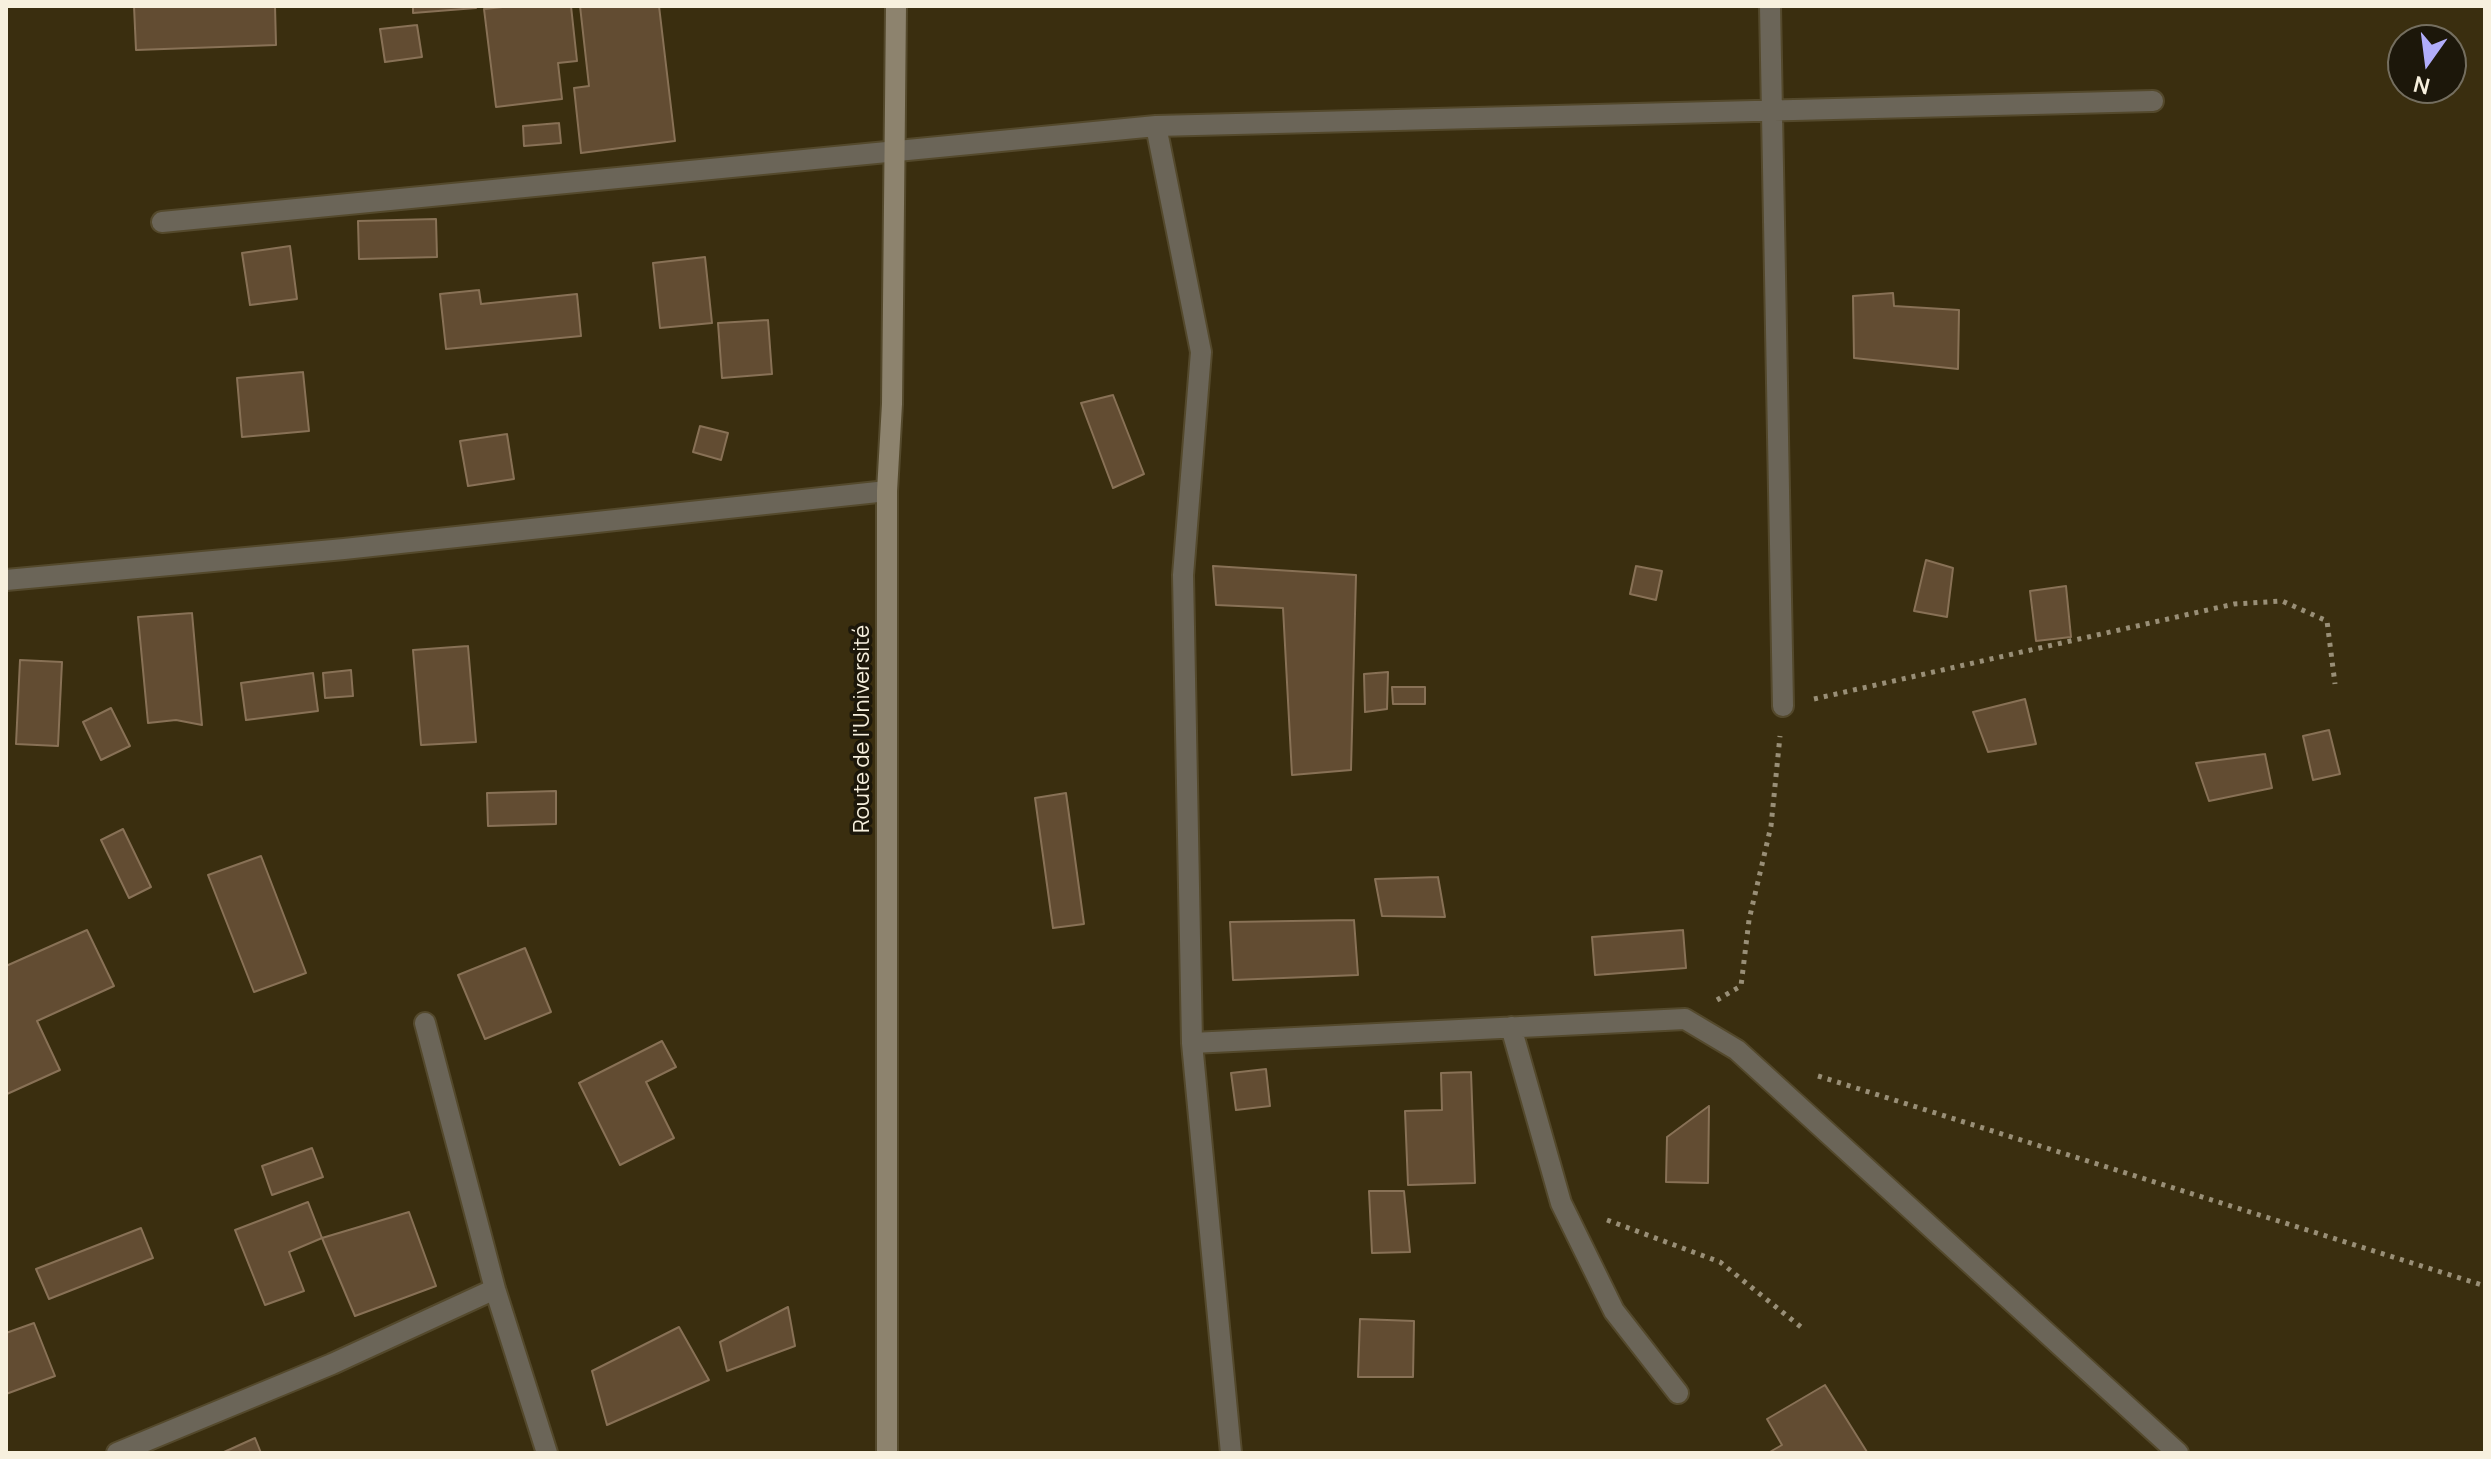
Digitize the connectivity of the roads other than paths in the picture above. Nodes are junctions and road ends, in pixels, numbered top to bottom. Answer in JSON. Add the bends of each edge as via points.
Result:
{"nodes":[{"id":1,"x":896,"y":6,"type":"edge"},
{"id":2,"x":1770,"y":6,"type":"edge"},
{"id":3,"x":2153,"y":101,"type":"dead end"},
{"id":4,"x":1770,"y":110,"type":"junction"},
{"id":5,"x":1156,"y":126,"type":"junction"},
{"id":6,"x":895,"y":150,"type":"junction"},
{"id":7,"x":162,"y":222,"type":"dead end"},
{"id":8,"x":887,"y":491,"type":"junction"},
{"id":9,"x":6,"y":580,"type":"edge"},
{"id":10,"x":1783,"y":706,"type":"road end"},
{"id":11,"x":425,"y":1023,"type":"dead end"},
{"id":12,"x":1511,"y":1027,"type":"junction"},
{"id":13,"x":1192,"y":1043,"type":"junction"},
{"id":14,"x":495,"y":1289,"type":"junction"},
{"id":15,"x":1678,"y":1393,"type":"dead end"},
{"id":16,"x":117,"y":1453,"type":"edge"},
{"id":17,"x":547,"y":1453,"type":"edge"},
{"id":18,"x":887,"y":1453,"type":"edge"},
{"id":19,"x":1231,"y":1453,"type":"edge"},
{"id":20,"x":2178,"y":1453,"type":"edge"}],
"edges":[{"from":1,"to":6,"type":"street","name":"Route de l'Université"},
{"from":2,"to":4,"type":"street"},
{"from":3,"to":4,"type":"street"},
{"from":4,"to":5,"type":"street"},
{"from":4,"to":10,"type":"street"},
{"from":5,"to":6,"type":"street"},
{"from":5,"to":13,"type":"street","via":[[1201,352],[1183,575]]},
{"from":6,"to":7,"type":"street"},
{"from":6,"to":8,"type":"street","name":"Route de l'Université"},
{"from":8,"to":9,"type":"street"},
{"from":8,"to":18,"type":"street","name":"Route de l'Université"},
{"from":11,"to":14,"type":"street"},
{"from":12,"to":13,"type":"street"},
{"from":12,"to":15,"type":"street","via":[[1561,1203],[1614,1311]]},
{"from":12,"to":20,"type":"street","via":[[1685,1019],[1737,1050]]},
{"from":13,"to":19,"type":"street"},
{"from":14,"to":16,"type":"street"},
{"from":14,"to":17,"type":"street"}]}
